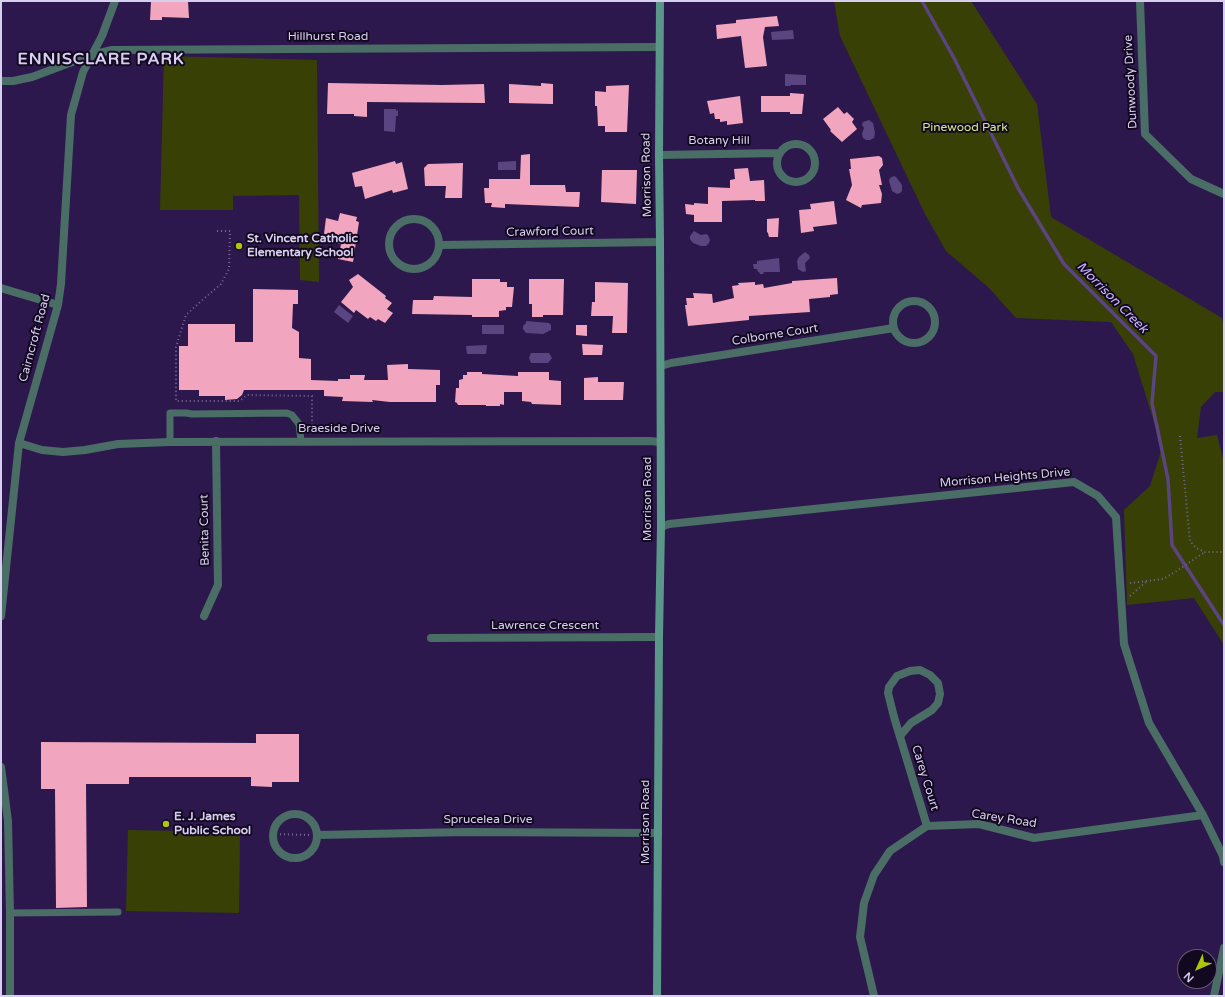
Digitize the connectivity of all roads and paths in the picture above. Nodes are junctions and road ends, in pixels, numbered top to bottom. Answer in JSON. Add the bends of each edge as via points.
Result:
{"nodes":[{"id":1,"x":115,"y":1,"type":"edge"},
{"id":2,"x":660,"y":1,"type":"edge"},
{"id":3,"x":1140,"y":1,"type":"edge"},
{"id":4,"x":659,"y":47,"type":"junction"},
{"id":5,"x":91,"y":55,"type":"junction"},
{"id":6,"x":1,"y":81,"type":"edge"},
{"id":7,"x":780,"y":153,"type":"junction"},
{"id":8,"x":658,"y":155,"type":"junction"},
{"id":9,"x":1224,"y":194,"type":"edge"},
{"id":10,"x":217,"y":231,"type":"dead end"},
{"id":11,"x":660,"y":242,"type":"junction"},
{"id":12,"x":440,"y":245,"type":"junction"},
{"id":13,"x":1,"y":288,"type":"edge"},
{"id":14,"x":58,"y":305,"type":"junction"},
{"id":15,"x":894,"y":328,"type":"junction"},
{"id":16,"x":661,"y":366,"type":"junction"},
{"id":17,"x":312,"y":425,"type":"dead end"},
{"id":18,"x":1180,"y":436,"type":"dead end"},
{"id":19,"x":301,"y":441,"type":"junction"},
{"id":20,"x":170,"y":442,"type":"junction"},
{"id":21,"x":216,"y":442,"type":"junction"},
{"id":22,"x":660,"y":442,"type":"junction"},
{"id":23,"x":19,"y":443,"type":"junction"},
{"id":24,"x":661,"y":527,"type":"junction"},
{"id":25,"x":1205,"y":552,"type":"junction"},
{"id":26,"x":1224,"y":552,"type":"edge"},
{"id":27,"x":1147,"y":581,"type":"junction"},
{"id":28,"x":1120,"y":582,"type":"junction"},
{"id":29,"x":1121,"y":605,"type":"junction"},
{"id":30,"x":1,"y":616,"type":"edge"},
{"id":31,"x":204,"y":616,"type":"dead end"},
{"id":32,"x":659,"y":637,"type":"junction"},
{"id":33,"x":431,"y":638,"type":"dead end"},
{"id":34,"x":900,"y":736,"type":"junction"},
{"id":35,"x":1,"y":767,"type":"edge"},
{"id":36,"x":1203,"y":814,"type":"junction"},
{"id":37,"x":928,"y":826,"type":"junction"},
{"id":38,"x":658,"y":833,"type":"junction"},
{"id":39,"x":272,"y":834,"type":"junction"},
{"id":40,"x":317,"y":835,"type":"junction"},
{"id":41,"x":1224,"y":862,"type":"edge"},
{"id":42,"x":118,"y":912,"type":"dead end"},
{"id":43,"x":10,"y":913,"type":"junction"},
{"id":44,"x":1224,"y":948,"type":"edge"},
{"id":45,"x":10,"y":996,"type":"edge"},
{"id":46,"x":657,"y":996,"type":"edge"},
{"id":47,"x":874,"y":996,"type":"edge"},
{"id":48,"x":1214,"y":996,"type":"edge"}],
"edges":[{"from":1,"to":5,"type":"street","name":"Cairncroft Road","via":[[102,36]]},
{"from":2,"to":4,"type":"street","name":"Morrison Road"},
{"from":3,"to":9,"type":"street","name":"Dunwoody Drive","via":[[1145,134],[1191,179]]},
{"from":4,"to":5,"type":"street","name":"Hillhurst Road","via":[[112,50]]},
{"from":4,"to":8,"type":"street","name":"Morrison Road"},
{"from":5,"to":6,"type":"street","name":"Hillhurst Road","via":[[32,77]]},
{"from":5,"to":14,"type":"street","name":"Cairncroft Road","via":[[83,72],[71,115]]},
{"from":7,"to":7,"type":"street","name":"Botany Hill","via":[[778,166],[784,177],[796,182],[808,178],[812,173],[815,166],[814,155],[806,146],[788,145]]},
{"from":7,"to":8,"type":"street","name":"Botany Hill"},
{"from":8,"to":11,"type":"street","name":"Morrison Road"},
{"from":10,"to":17,"type":"path","via":[[230,231],[229,269],[221,284],[186,316],[176,347],[176,401],[238,401],[247,395],[312,396]]},
{"from":11,"to":12,"type":"street","name":"Crawford Court"},
{"from":11,"to":16,"type":"street","name":"Morrison Road"},
{"from":12,"to":12,"type":"street","via":[[438,234],[423,220],[412,219],[402,222],[394,228],[389,238],[389,249],[393,259],[411,270],[422,269],[431,264],[438,256]]},
{"from":13,"to":14,"type":"street"},
{"from":14,"to":23,"type":"street","name":"Cairncroft Road"},
{"from":15,"to":15,"type":"street","via":[[902,339],[909,342],[923,341],[933,331],[935,324],[932,311],[922,302],[909,301],[902,304],[894,314]]},
{"from":15,"to":16,"type":"street","name":"Colborne Court"},
{"from":16,"to":22,"type":"street","name":"Morrison Road"},
{"from":18,"to":25,"type":"path","via":[[1190,542]]},
{"from":19,"to":20,"type":"lane","via":[[299,424],[287,413],[170,413]]},
{"from":19,"to":21,"type":"street","name":"Braeside Drive"},
{"from":19,"to":22,"type":"street","name":"Braeside Drive"},
{"from":20,"to":21,"type":"street","name":"Braeside Drive"},
{"from":20,"to":23,"type":"street","name":"Braeside Drive","via":[[118,444],[63,452],[42,450]]},
{"from":21,"to":31,"type":"street","name":"Benita Court","via":[[218,585]]},
{"from":22,"to":24,"type":"street","name":"Morrison Road"},
{"from":23,"to":30,"type":"street","name":"Cairncroft Road"},
{"from":24,"to":28,"type":"street","name":"Morrison Heights Drive","via":[[669,524],[1074,482],[1098,496],[1116,516]]},
{"from":24,"to":32,"type":"street","name":"Morrison Road"},
{"from":25,"to":26,"type":"path"},
{"from":25,"to":27,"type":"path","via":[[1163,579]]},
{"from":27,"to":28,"type":"path"},
{"from":27,"to":29,"type":"path"},
{"from":28,"to":29,"type":"street","name":"Morrison Heights Drive"},
{"from":29,"to":36,"type":"street","name":"Morrison Heights Drive","via":[[1124,644],[1149,723]]},
{"from":32,"to":33,"type":"street","name":"Lawrence Crescent"},
{"from":32,"to":38,"type":"street","name":"Morrison Road"},
{"from":34,"to":34,"type":"street","name":"Carey Court","via":[[888,693],[889,687],[897,676],[920,670],[938,683],[938,703],[932,710],[911,723]]},
{"from":34,"to":37,"type":"street","name":"Carey Court"},
{"from":35,"to":43,"type":"street","via":[[8,821]]},
{"from":36,"to":37,"type":"street","name":"Carey Road","via":[[1034,838],[979,824]]},
{"from":36,"to":41,"type":"street","name":"Morrison Heights Drive"},
{"from":37,"to":47,"type":"street","via":[[890,851],[874,875],[864,903],[860,937]]},
{"from":38,"to":40,"type":"street","name":"Sprucelea Drive","via":[[466,832]]},
{"from":38,"to":46,"type":"street","name":"Morrison Road"},
{"from":39,"to":40,"type":"path"},
{"from":39,"to":40,"type":"street","via":[[282,817],[295,813],[308,817],[313,822]]},
{"from":39,"to":40,"type":"street","via":[[273,843],[278,851],[294,858],[303,857],[311,852],[316,844]]},
{"from":42,"to":43,"type":"lane"},
{"from":43,"to":45,"type":"street"},
{"from":44,"to":48,"type":"street"}]}
